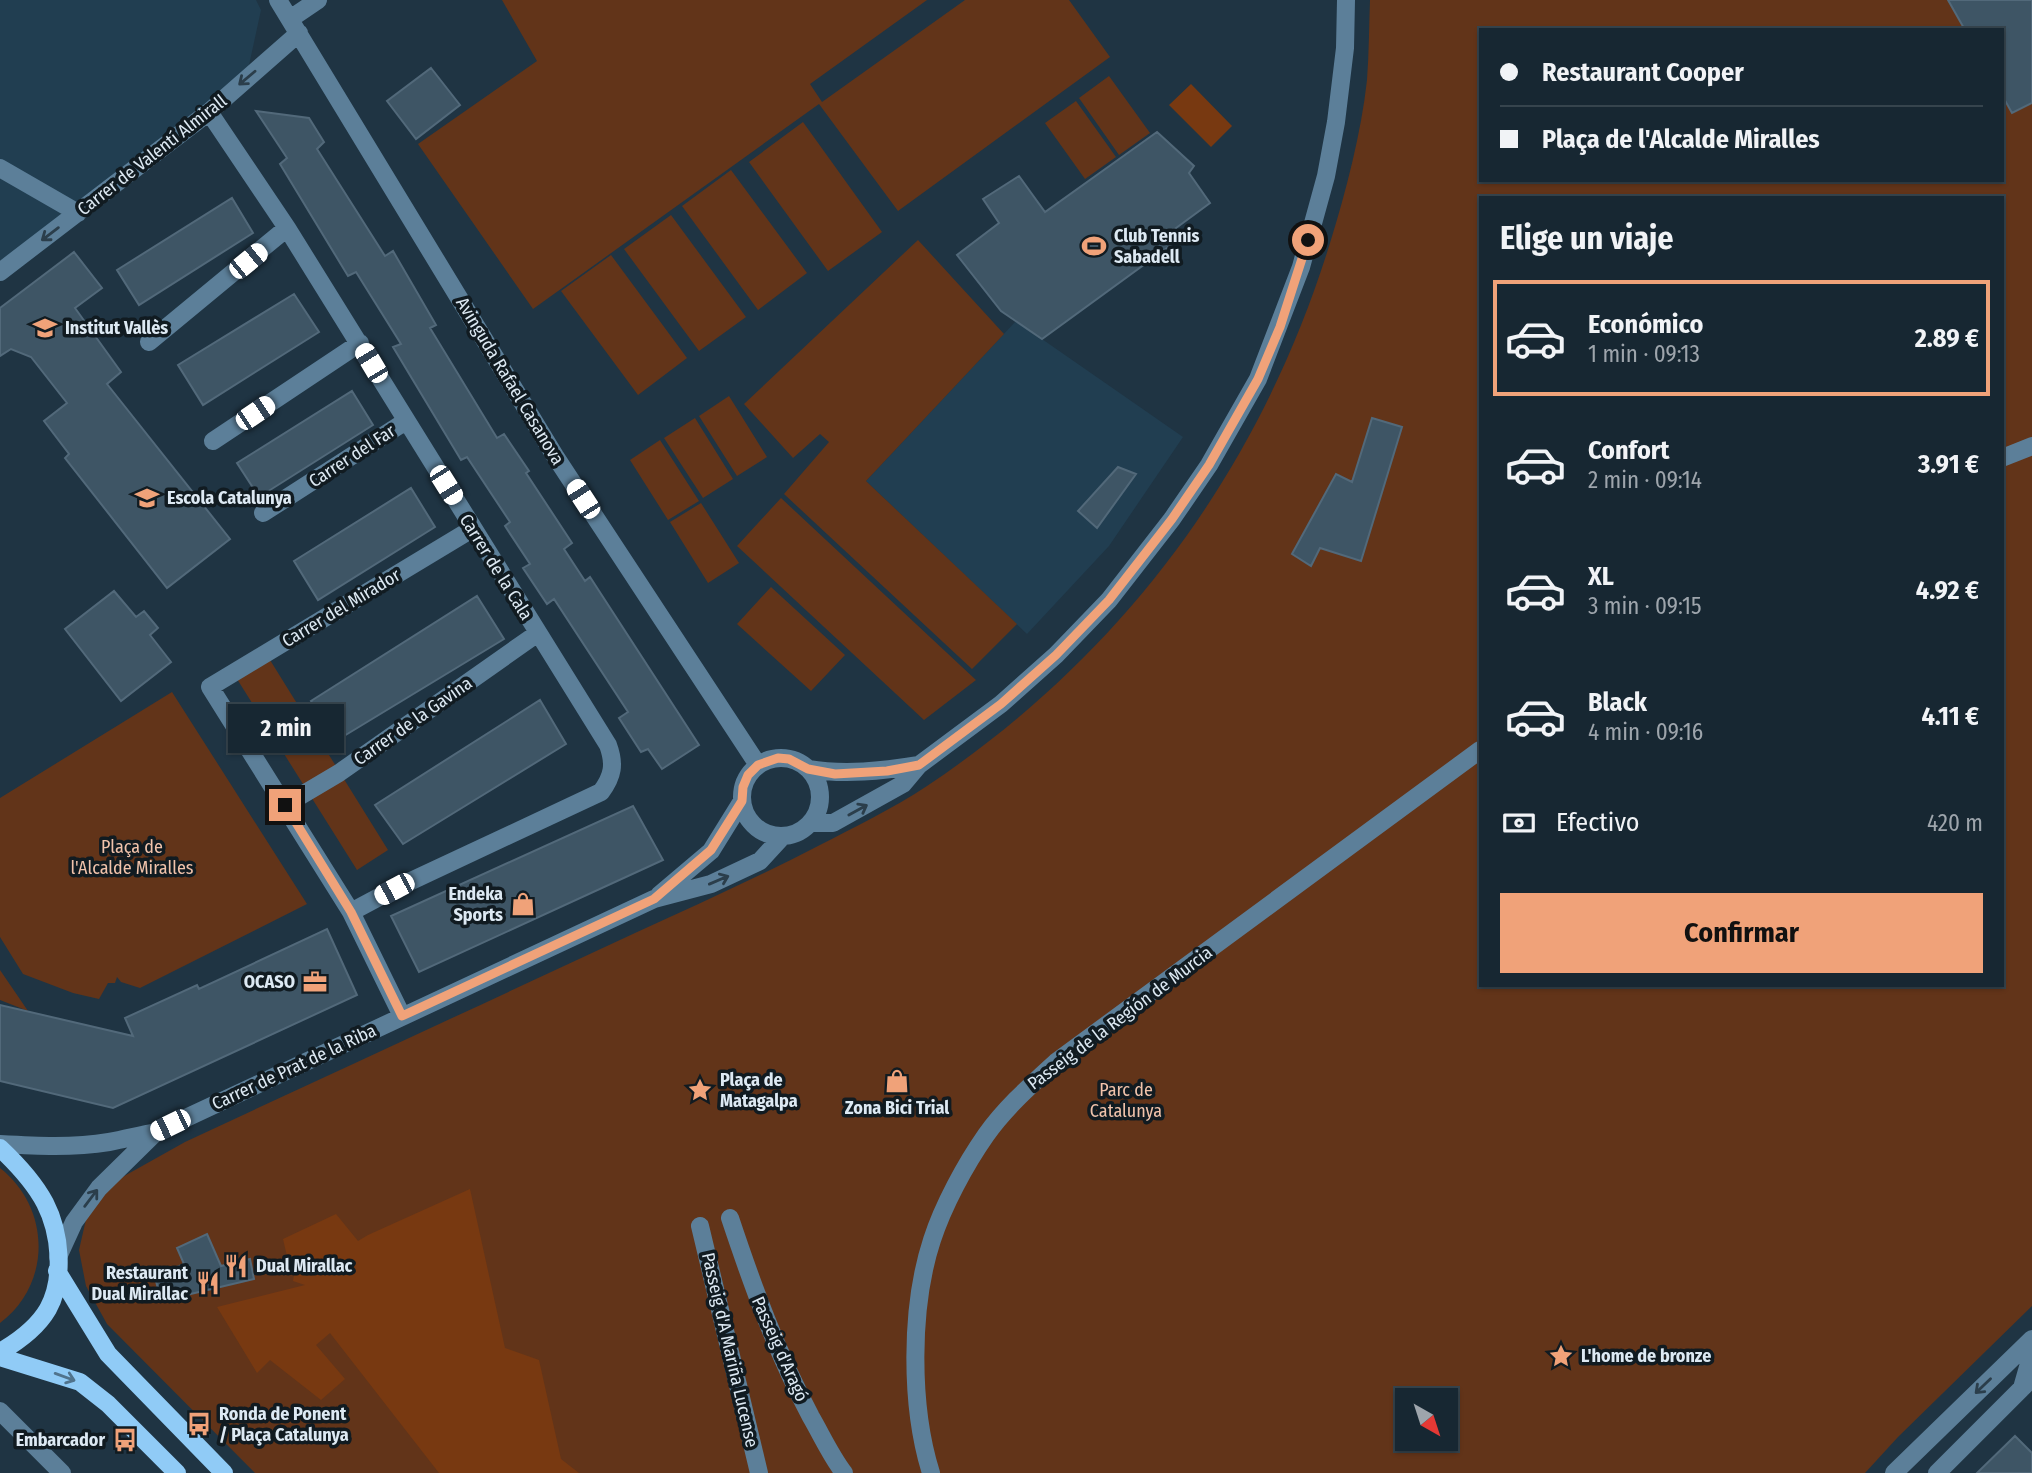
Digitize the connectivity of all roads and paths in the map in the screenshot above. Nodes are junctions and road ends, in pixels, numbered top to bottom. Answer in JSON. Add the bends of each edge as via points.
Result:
{"nodes":[{"id":1,"x":278,"y":0,"type":"edge"},
{"id":2,"x":318,"y":0,"type":"edge"},
{"id":3,"x":1346,"y":0,"type":"edge"},
{"id":4,"x":294,"y":26,"type":"junction"},
{"id":5,"x":209,"y":112,"type":"junction"},
{"id":6,"x":0,"y":168,"type":"edge"},
{"id":7,"x":78,"y":213,"type":"junction"},
{"id":8,"x":288,"y":228,"type":"junction"},
{"id":9,"x":0,"y":272,"type":"edge"},
{"id":10,"x":149,"y":342,"type":"dead end"},
{"id":11,"x":359,"y":343,"type":"junction"},
{"id":12,"x":406,"y":421,"type":"junction"},
{"id":13,"x":213,"y":442,"type":"dead end"},
{"id":14,"x":2032,"y":446,"type":"edge"},
{"id":15,"x":2004,"y":457,"type":"edge"},
{"id":16,"x":263,"y":513,"type":"dead end"},
{"id":17,"x":472,"y":529,"type":"junction"},
{"id":18,"x":538,"y":633,"type":"junction"},
{"id":19,"x":1479,"y":751,"type":"edge"},
{"id":20,"x":758,"y":765,"type":"junction"},
{"id":21,"x":919,"y":765,"type":"junction"},
{"id":22,"x":808,"y":769,"type":"junction"},
{"id":23,"x":742,"y":801,"type":"junction"},
{"id":24,"x":285,"y":805,"type":"junction"},
{"id":25,"x":810,"y":823,"type":"junction"},
{"id":26,"x":783,"y":836,"type":"junction"},
{"id":27,"x":654,"y":899,"type":"junction"},
{"id":28,"x":351,"y":912,"type":"junction"},
{"id":29,"x":402,"y":1016,"type":"junction"},
{"id":30,"x":156,"y":1132,"type":"junction"},
{"id":31,"x":0,"y":1146,"type":"edge"},
{"id":32,"x":730,"y":1218,"type":"dead end"},
{"id":33,"x":701,"y":1226,"type":"dead end"},
{"id":34,"x":57,"y":1264,"type":"junction"},
{"id":35,"x":2032,"y":1339,"type":"edge"},
{"id":36,"x":2032,"y":1353,"type":"edge"},
{"id":37,"x":0,"y":1354,"type":"edge"},
{"id":38,"x":2029,"y":1388,"type":"edge"},
{"id":39,"x":0,"y":1410,"type":"edge"},
{"id":40,"x":1940,"y":1472,"type":"edge"},
{"id":41,"x":62,"y":1473,"type":"edge"},
{"id":42,"x":177,"y":1473,"type":"edge"},
{"id":43,"x":224,"y":1473,"type":"edge"},
{"id":44,"x":759,"y":1473,"type":"edge"},
{"id":45,"x":844,"y":1473,"type":"edge"},
{"id":46,"x":931,"y":1473,"type":"edge"},
{"id":47,"x":1894,"y":1473,"type":"edge"}],
"edges":[{"from":1,"to":4,"type":"street","name":"Avinguda Rafael Casanova"},
{"from":2,"to":4,"type":"street","name":"Carrer de Valentí Almirall"},
{"from":3,"to":21,"type":"street","via":[[1345,48],[1326,176],[1301,267],[1258,379],[1209,465],[1109,600],[1001,704]]},
{"from":4,"to":5,"type":"street","name":"Carrer de Valentí Almirall","one_way":true},
{"from":4,"to":20,"type":"street","name":"Avinguda Rafael Casanova","via":[[555,456]]},
{"from":5,"to":7,"type":"street","name":"Carrer de Valentí Almirall"},
{"from":5,"to":8,"type":"street","name":"Carrer de la Cala"},
{"from":6,"to":7,"type":"street"},
{"from":7,"to":9,"type":"street","name":"Carrer de Valentí Almirall","one_way":true},
{"from":8,"to":10,"type":"street"},
{"from":8,"to":11,"type":"street","name":"Carrer de la Cala"},
{"from":11,"to":12,"type":"street","name":"Carrer de la Cala"},
{"from":11,"to":13,"type":"street"},
{"from":12,"to":16,"type":"street","name":"Carrer del Far"},
{"from":12,"to":17,"type":"street","name":"Carrer de la Cala"},
{"from":14,"to":15,"type":"street"},
{"from":17,"to":18,"type":"street","name":"Carrer de la Cala"},
{"from":17,"to":24,"type":"street","name":"Carrer del Mirador","via":[[210,687]]},
{"from":18,"to":24,"type":"street","name":"Carrer de la Gavina","via":[[339,773]]},
{"from":18,"to":28,"type":"street","name":"Carrer de la Cala","via":[[608,745],[613,772],[601,792]]},
{"from":19,"to":46,"type":"street","name":"Passeig de la Región de Murcia","via":[[1056,1062],[1023,1091],[986,1135],[958,1181],[932,1239],[920,1295],[916,1384]]},
{"from":20,"to":22,"type":"street","via":[[778,758]]},
{"from":20,"to":23,"type":"street","via":[[748,775]]},
{"from":21,"to":22,"type":"street","via":[[835,774]]},
{"from":25,"to":21,"type":"street","one_way":true,"via":[[833,823],[859,810],[903,784]]},
{"from":22,"to":25,"type":"street","via":[[819,791]]},
{"from":23,"to":26,"type":"street","via":[[751,823],[771,835]]},
{"from":23,"to":27,"type":"street","name":"Carrer de Prat de la Riba","via":[[711,850]]},
{"from":24,"to":28,"type":"street"},
{"from":25,"to":26,"type":"street"},
{"from":27,"to":26,"type":"street","name":"Carrer de Prat de la Riba","one_way":true,"via":[[711,884],[760,861]]},
{"from":27,"to":29,"type":"street","name":"Carrer de Prat de la Riba"},
{"from":28,"to":29,"type":"street"},
{"from":29,"to":30,"type":"street","name":"Carrer de Prat de la Riba"},
{"from":30,"to":31,"type":"street","via":[[85,1144]]},
{"from":34,"to":30,"type":"street","one_way":true,"via":[[74,1222],[99,1188]]},
{"from":31,"to":34,"type":"main road","via":[[45,1203],[55,1230]]},
{"from":32,"to":45,"type":"street","name":"Passeig d'Aragó","via":[[779,1353]]},
{"from":33,"to":44,"type":"street","name":"Passeig d'A Mariña Lucense"},
{"from":34,"to":37,"type":"main road","via":[[49,1307],[33,1328]]},
{"from":34,"to":43,"type":"main road","via":[[108,1354]]},
{"from":35,"to":47,"type":"street","one_way":true},
{"from":36,"to":38,"type":"street"},
{"from":37,"to":42,"type":"main road","one_way":true,"via":[[80,1382]]},
{"from":38,"to":40,"type":"street"},
{"from":39,"to":41,"type":"street"}]}
